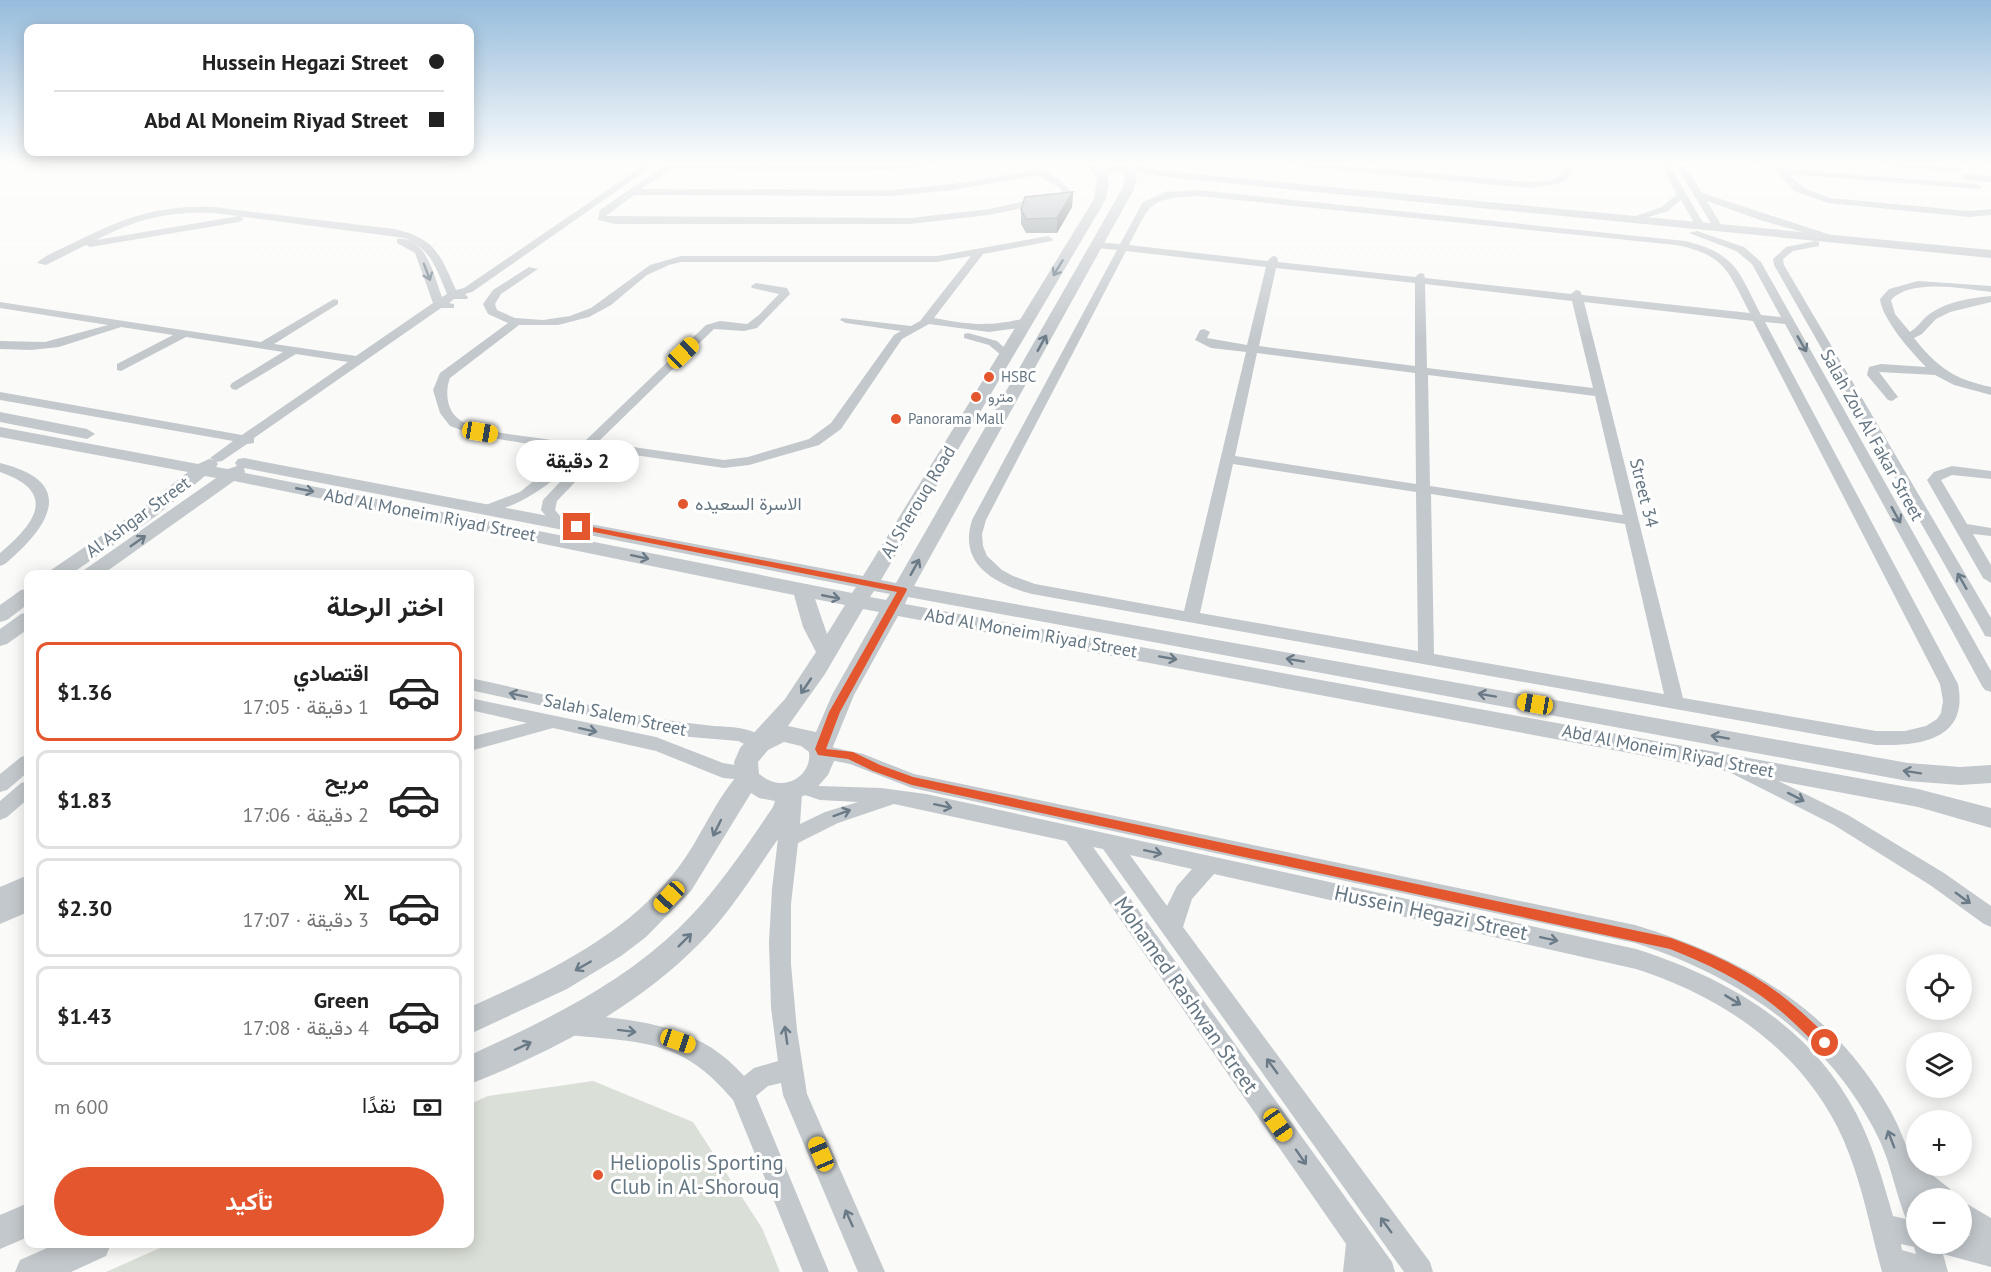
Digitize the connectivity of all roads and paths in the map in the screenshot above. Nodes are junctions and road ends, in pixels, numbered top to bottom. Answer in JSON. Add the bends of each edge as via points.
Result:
{"nodes":[{"id":1,"x":124,"y":222,"type":"edge"},
{"id":2,"x":217,"y":222,"type":"edge"},
{"id":3,"x":292,"y":222,"type":"edge"},
{"id":4,"x":302,"y":222,"type":"edge"},
{"id":5,"x":567,"y":222,"type":"edge"},
{"id":6,"x":1085,"y":222,"type":"edge"},
{"id":7,"x":1106,"y":222,"type":"edge"},
{"id":8,"x":1137,"y":222,"type":"edge"},
{"id":9,"x":1488,"y":222,"type":"edge"},
{"id":10,"x":1621,"y":222,"type":"edge"},
{"id":11,"x":1652,"y":222,"type":"edge"},
{"id":12,"x":1694,"y":222,"type":"edge"},
{"id":13,"x":1715,"y":222,"type":"edge"},
{"id":14,"x":1778,"y":222,"type":"edge"},
{"id":15,"x":1718,"y":228,"type":"junction"},
{"id":16,"x":1697,"y":230,"type":"junction"},
{"id":17,"x":1048,"y":239,"type":"dead end"},
{"id":18,"x":1075,"y":240,"type":"junction"},
{"id":19,"x":1842,"y":240,"type":"junction"},
{"id":20,"x":1098,"y":243,"type":"junction"},
{"id":21,"x":1815,"y":244,"type":"junction"},
{"id":22,"x":1124,"y":245,"type":"junction"},
{"id":23,"x":74,"y":246,"type":"junction"},
{"id":24,"x":1910,"y":250,"type":"junction"},
{"id":25,"x":980,"y":251,"type":"junction"},
{"id":26,"x":1991,"y":254,"type":"edge"},
{"id":27,"x":938,"y":259,"type":"junction"},
{"id":28,"x":1273,"y":262,"type":"junction"},
{"id":29,"x":1991,"y":262,"type":"edge"},
{"id":30,"x":42,"y":263,"type":"dead end"},
{"id":31,"x":533,"y":269,"type":"dead end"},
{"id":32,"x":962,"y":272,"type":"junction"},
{"id":33,"x":1420,"y":278,"type":"junction"},
{"id":34,"x":1765,"y":279,"type":"junction"},
{"id":35,"x":1788,"y":281,"type":"junction"},
{"id":36,"x":756,"y":286,"type":"dead end"},
{"id":37,"x":1991,"y":289,"type":"edge"},
{"id":38,"x":1576,"y":296,"type":"junction"},
{"id":39,"x":455,"y":299,"type":"junction"},
{"id":40,"x":1991,"y":299,"type":"edge"},
{"id":41,"x":334,"y":302,"type":"dead end"},
{"id":42,"x":0,"y":305,"type":"edge"},
{"id":43,"x":1756,"y":315,"type":"junction"},
{"id":44,"x":1787,"y":319,"type":"junction"},
{"id":45,"x":846,"y":320,"type":"dead end"},
{"id":46,"x":926,"y":320,"type":"junction"},
{"id":47,"x":518,"y":321,"type":"junction"},
{"id":48,"x":1026,"y":321,"type":"junction"},
{"id":49,"x":120,"y":325,"type":"junction"},
{"id":50,"x":912,"y":329,"type":"junction"},
{"id":51,"x":1204,"y":332,"type":"dead end"},
{"id":52,"x":183,"y":334,"type":"junction"},
{"id":53,"x":1907,"y":337,"type":"junction"},
{"id":54,"x":0,"y":345,"type":"edge"},
{"id":55,"x":262,"y":346,"type":"junction"},
{"id":56,"x":294,"y":350,"type":"junction"},
{"id":57,"x":1252,"y":350,"type":"junction"},
{"id":58,"x":1006,"y":355,"type":"junction"},
{"id":59,"x":358,"y":360,"type":"junction"},
{"id":60,"x":121,"y":367,"type":"dead end"},
{"id":61,"x":1816,"y":369,"type":"junction"},
{"id":62,"x":1422,"y":371,"type":"junction"},
{"id":63,"x":1935,"y":371,"type":"junction"},
{"id":64,"x":1841,"y":372,"type":"junction"},
{"id":65,"x":236,"y":386,"type":"dead end"},
{"id":66,"x":1976,"y":388,"type":"junction"},
{"id":67,"x":1991,"y":391,"type":"edge"},
{"id":68,"x":1600,"y":393,"type":"junction"},
{"id":69,"x":0,"y":396,"type":"edge"},
{"id":70,"x":1892,"y":397,"type":"dead end"},
{"id":71,"x":1991,"y":400,"type":"edge"},
{"id":72,"x":0,"y":417,"type":"edge"},
{"id":73,"x":0,"y":432,"type":"edge"},
{"id":74,"x":248,"y":440,"type":"junction"},
{"id":75,"x":596,"y":446,"type":"junction"},
{"id":76,"x":572,"y":452,"type":"junction"},
{"id":77,"x":1228,"y":459,"type":"junction"},
{"id":78,"x":224,"y":465,"type":"junction"},
{"id":79,"x":0,"y":467,"type":"edge"},
{"id":80,"x":1991,"y":475,"type":"edge"},
{"id":81,"x":1424,"y":489,"type":"junction"},
{"id":82,"x":482,"y":508,"type":"junction"},
{"id":83,"x":460,"y":521,"type":"junction"},
{"id":84,"x":1631,"y":521,"type":"junction"},
{"id":85,"x":559,"y":523,"type":"junction"},
{"id":86,"x":1961,"y":528,"type":"junction"},
{"id":87,"x":1991,"y":532,"type":"edge"},
{"id":88,"x":608,"y":542,"type":"junction"},
{"id":89,"x":0,"y":561,"type":"edge"},
{"id":90,"x":64,"y":570,"type":"edge"},
{"id":91,"x":96,"y":570,"type":"edge"},
{"id":92,"x":1991,"y":578,"type":"edge"},
{"id":93,"x":869,"y":583,"type":"junction"},
{"id":94,"x":903,"y":590,"type":"junction"},
{"id":95,"x":803,"y":591,"type":"junction"},
{"id":96,"x":24,"y":598,"type":"edge"},
{"id":97,"x":858,"y":602,"type":"junction"},
{"id":98,"x":892,"y":608,"type":"junction"},
{"id":99,"x":0,"y":615,"type":"edge"},
{"id":100,"x":1191,"y":617,"type":"junction"},
{"id":101,"x":24,"y":622,"type":"edge"},
{"id":102,"x":1991,"y":632,"type":"edge"},
{"id":103,"x":0,"y":639,"type":"edge"},
{"id":104,"x":827,"y":652,"type":"junction"},
{"id":105,"x":1426,"y":659,"type":"junction"},
{"id":106,"x":1349,"y":680,"type":"junction"},
{"id":107,"x":474,"y":685,"type":"edge"},
{"id":108,"x":1991,"y":686,"type":"edge"},
{"id":109,"x":1675,"y":702,"type":"junction"},
{"id":110,"x":478,"y":706,"type":"edge"},
{"id":111,"x":553,"y":722,"type":"junction"},
{"id":112,"x":474,"y":743,"type":"edge"},
{"id":113,"x":760,"y":743,"type":"junction"},
{"id":114,"x":821,"y":751,"type":"junction"},
{"id":115,"x":1725,"y":761,"type":"junction"},
{"id":116,"x":24,"y":765,"type":"edge"},
{"id":117,"x":1991,"y":774,"type":"edge"},
{"id":118,"x":747,"y":776,"type":"junction"},
{"id":119,"x":1944,"y":776,"type":"junction"},
{"id":120,"x":0,"y":785,"type":"edge"},
{"id":121,"x":795,"y":790,"type":"junction"},
{"id":122,"x":24,"y":791,"type":"edge"},
{"id":123,"x":900,"y":797,"type":"junction"},
{"id":124,"x":1962,"y":808,"type":"junction"},
{"id":125,"x":0,"y":812,"type":"edge"},
{"id":126,"x":1991,"y":818,"type":"edge"},
{"id":127,"x":1073,"y":835,"type":"junction"},
{"id":128,"x":1104,"y":835,"type":"junction"},
{"id":129,"x":789,"y":838,"type":"junction"},
{"id":130,"x":1210,"y":865,"type":"junction"},
{"id":131,"x":24,"y":886,"type":"edge"},
{"id":132,"x":0,"y":897,"type":"edge"},
{"id":133,"x":24,"y":905,"type":"edge"},
{"id":134,"x":0,"y":915,"type":"edge"},
{"id":135,"x":1991,"y":918,"type":"edge"},
{"id":136,"x":1172,"y":928,"type":"junction"},
{"id":137,"x":474,"y":1019,"type":"edge"},
{"id":138,"x":569,"y":1024,"type":"junction"},
{"id":139,"x":474,"y":1068,"type":"edge"},
{"id":140,"x":791,"y":1069,"type":"junction"},
{"id":141,"x":742,"y":1092,"type":"junction"},
{"id":142,"x":1901,"y":1166,"type":"junction"},
{"id":143,"x":1908,"y":1188,"type":"edge"},
{"id":144,"x":1928,"y":1188,"type":"edge"},
{"id":145,"x":1972,"y":1221,"type":"edge"},
{"id":146,"x":24,"y":1222,"type":"edge"},
{"id":147,"x":1882,"y":1226,"type":"junction"},
{"id":148,"x":0,"y":1232,"type":"edge"},
{"id":149,"x":1906,"y":1232,"type":"edge"},
{"id":150,"x":1991,"y":1234,"type":"edge"},
{"id":151,"x":1360,"y":1241,"type":"junction"},
{"id":152,"x":81,"y":1248,"type":"edge"},
{"id":153,"x":1972,"y":1249,"type":"edge"},
{"id":154,"x":1929,"y":1254,"type":"edge"},
{"id":155,"x":1991,"y":1254,"type":"edge"},
{"id":156,"x":45,"y":1259,"type":"edge"},
{"id":157,"x":1894,"y":1267,"type":"edge"},
{"id":158,"x":816,"y":1272,"type":"edge"},
{"id":159,"x":872,"y":1272,"type":"edge"},
{"id":160,"x":1356,"y":1272,"type":"edge"},
{"id":161,"x":1382,"y":1272,"type":"edge"},
{"id":162,"x":1420,"y":1272,"type":"edge"},
{"id":163,"x":1934,"y":1272,"type":"edge"}],
"edges":[{"from":1,"to":23,"type":"street"},
{"from":2,"to":23,"type":"street"},
{"from":3,"to":39,"type":"street","one_way":true,"via":[[409,243]]},
{"from":4,"to":39,"type":"street","via":[[394,232],[421,239],[432,248]]},
{"from":5,"to":39,"type":"street"},
{"from":6,"to":18,"type":"street","name":"Al Sherouq Road"},
{"from":7,"to":20,"type":"street","name":"Al Sherouq Road"},
{"from":8,"to":22,"type":"street"},
{"from":9,"to":43,"type":"street","via":[[1657,239],[1702,249],[1726,262]]},
{"from":10,"to":16,"type":"street"},
{"from":11,"to":16,"type":"street"},
{"from":12,"to":16,"type":"street"},
{"from":13,"to":15,"type":"street"},
{"from":14,"to":19,"type":"street"},
{"from":15,"to":16,"type":"street"},
{"from":15,"to":19,"type":"street"},
{"from":16,"to":21,"type":"street"},
{"from":16,"to":34,"type":"street","name":"Salah Zou Al Fakar Street","via":[[1740,249],[1756,262]]},
{"from":17,"to":25,"type":"street"},
{"from":18,"to":20,"type":"street"},
{"from":18,"to":48,"type":"street","name":"Al Sherouq Road","one_way":true},
{"from":19,"to":24,"type":"street"},
{"from":20,"to":22,"type":"street"},
{"from":94,"to":20,"type":"street","name":"Al Sherouq Road","one_way":true},
{"from":21,"to":24,"type":"street"},
{"from":21,"to":35,"type":"street","name":"Salah Zou Al Fakar Street","via":[[1782,253],[1779,265]]},
{"from":22,"to":28,"type":"street"},
{"from":22,"to":100,"type":"street","via":[[979,520],[974,540],[976,550],[990,569],[1016,584]]},
{"from":23,"to":30,"type":"street"},
{"from":24,"to":26,"type":"street"},
{"from":24,"to":29,"type":"street"},
{"from":25,"to":27,"type":"street"},
{"from":25,"to":32,"type":"street"},
{"from":27,"to":32,"type":"street","via":[[955,264]]},
{"from":27,"to":47,"type":"street","via":[[681,259],[643,271],[588,313],[553,322]]},
{"from":28,"to":33,"type":"street"},
{"from":28,"to":57,"type":"street"},
{"from":31,"to":47,"type":"street","via":[[490,300],[496,315]]},
{"from":32,"to":46,"type":"street"},
{"from":33,"to":38,"type":"street"},
{"from":33,"to":62,"type":"street"},
{"from":34,"to":35,"type":"street"},
{"from":34,"to":44,"type":"street","name":"Salah Zou Al Fakar Street"},
{"from":35,"to":64,"type":"street","name":"Salah Zou Al Fakar Street"},
{"from":36,"to":75,"type":"street","via":[[783,290],[785,294],[753,326],[710,327]]},
{"from":37,"to":53,"type":"street","via":[[1927,284],[1892,290],[1884,299],[1885,304]]},
{"from":38,"to":43,"type":"street"},
{"from":38,"to":68,"type":"street","name":"Street 34"},
{"from":39,"to":59,"type":"street"},
{"from":39,"to":74,"type":"street"},
{"from":40,"to":53,"type":"street","via":[[1948,309]]},
{"from":41,"to":55,"type":"street"},
{"from":42,"to":49,"type":"street"},
{"from":43,"to":44,"type":"street"},
{"from":43,"to":109,"type":"street","via":[[1949,684],[1953,705],[1945,723],[1936,729],[1894,739]]},
{"from":44,"to":61,"type":"street","name":"Salah Zou Al Fakar Street","one_way":true},
{"from":45,"to":50,"type":"street"},
{"from":46,"to":48,"type":"street","via":[[988,330]]},
{"from":46,"to":50,"type":"street"},
{"from":47,"to":76,"type":"street","via":[[444,376],[439,390],[446,413],[454,423],[470,430]]},
{"from":48,"to":58,"type":"street","name":"Al Sherouq Road"},
{"from":49,"to":52,"type":"street"},
{"from":49,"to":54,"type":"street","via":[[47,347]]},
{"from":50,"to":58,"type":"street","via":[[987,340]]},
{"from":50,"to":75,"type":"street","via":[[898,337],[836,426],[807,446],[724,464]]},
{"from":51,"to":57,"type":"street","via":[[1201,340],[1205,343]]},
{"from":52,"to":55,"type":"street"},
{"from":52,"to":60,"type":"street"},
{"from":53,"to":63,"type":"street"},
{"from":55,"to":56,"type":"street"},
{"from":56,"to":59,"type":"street"},
{"from":56,"to":65,"type":"street"},
{"from":57,"to":62,"type":"street"},
{"from":57,"to":77,"type":"street"},
{"from":58,"to":93,"type":"street","name":"Al Sherouq Road"},
{"from":59,"to":74,"type":"street"},
{"from":61,"to":64,"type":"street"},
{"from":61,"to":108,"type":"street","name":"Salah Zou Al Fakar Street","one_way":true},
{"from":62,"to":68,"type":"street"},
{"from":62,"to":81,"type":"street"},
{"from":63,"to":66,"type":"street"},
{"from":63,"to":70,"type":"street","via":[[1873,370]]},
{"from":102,"to":64,"type":"street","name":"Salah Zou Al Fakar Street","one_way":true},
{"from":66,"to":67,"type":"street"},
{"from":66,"to":71,"type":"street"},
{"from":68,"to":84,"type":"street","name":"Street 34"},
{"from":69,"to":74,"type":"street"},
{"from":72,"to":78,"type":"street","name":"Abd Al Moneim Riyad Street"},
{"from":73,"to":78,"type":"street","name":"Abd Al Moneim Riyad Street"},
{"from":74,"to":78,"type":"street"},
{"from":75,"to":76,"type":"street","via":[[578,443]]},
{"from":75,"to":85,"type":"street","via":[[550,500],[548,510]]},
{"from":76,"to":82,"type":"street","via":[[527,496],[509,504]]},
{"from":77,"to":81,"type":"street"},
{"from":77,"to":100,"type":"street"},
{"from":78,"to":82,"type":"street","name":"Abd Al Moneim Riyad Street"},
{"from":78,"to":83,"type":"street","name":"Abd Al Moneim Riyad Street","one_way":true},
{"from":78,"to":90,"type":"street","name":"Al Ashgar Street"},
{"from":91,"to":78,"type":"street","name":"Al Ashgar Street","one_way":true},
{"from":79,"to":89,"type":"street","via":[[31,479],[40,489],[43,501],[31,531]]},
{"from":80,"to":86,"type":"street","via":[[1950,471],[1936,476],[1935,486]]},
{"from":81,"to":84,"type":"street"},
{"from":81,"to":105,"type":"street"},
{"from":82,"to":83,"type":"street"},
{"from":82,"to":85,"type":"street","name":"Abd Al Moneim Riyad Street"},
{"from":83,"to":88,"type":"street","name":"Abd Al Moneim Riyad Street"},
{"from":84,"to":109,"type":"street","name":"Street 34"},
{"from":85,"to":88,"type":"street","name":"Abd Al Moneim Riyad Street"},
{"from":86,"to":87,"type":"street"},
{"from":86,"to":92,"type":"street"},
{"from":88,"to":93,"type":"street","name":"Abd Al Moneim Riyad Street"},
{"from":88,"to":95,"type":"street","name":"Abd Al Moneim Riyad Street","one_way":true},
{"from":93,"to":94,"type":"street","name":"Abd Al Moneim Riyad Street"},
{"from":93,"to":97,"type":"street","name":"Al Sherouq Road"},
{"from":94,"to":98,"type":"street","name":"Al Sherouq Road"},
{"from":106,"to":94,"type":"street","name":"Abd Al Moneim Riyad Street","one_way":true},
{"from":95,"to":97,"type":"street","name":"Abd Al Moneim Riyad Street","one_way":true},
{"from":95,"to":104,"type":"street","via":[[808,615]]},
{"from":96,"to":99,"type":"street"},
{"from":97,"to":98,"type":"street","name":"Abd Al Moneim Riyad Street"},
{"from":97,"to":104,"type":"street","name":"Al Sherouq Road"},
{"from":98,"to":106,"type":"street","name":"Abd Al Moneim Riyad Street","one_way":true},
{"from":98,"to":114,"type":"street","name":"Al Sherouq Road","via":[[843,695]]},
{"from":100,"to":105,"type":"street"},
{"from":101,"to":103,"type":"street"},
{"from":104,"to":113,"type":"street","name":"Al Sherouq Road","one_way":true,"via":[[793,705]]},
{"from":105,"to":109,"type":"street"},
{"from":106,"to":115,"type":"street","name":"Abd Al Moneim Riyad Street"},
{"from":119,"to":106,"type":"street","name":"Abd Al Moneim Riyad Street","one_way":true},
{"from":113,"to":107,"type":"street","name":"Salah Salem Street","one_way":true,"via":[[741,735],[686,730]]},
{"from":110,"to":111,"type":"street","name":"Salah Salem Street"},
{"from":111,"to":112,"type":"street"},
{"from":111,"to":118,"type":"street","name":"Salah Salem Street","one_way":true,"via":[[670,748],[713,769]]},
{"from":113,"to":114,"type":"street","via":[[772,737],[795,735],[806,737]]},
{"from":113,"to":118,"type":"street","via":[[747,758]]},
{"from":114,"to":121,"type":"street","via":[[820,771]]},
{"from":114,"to":128,"type":"street","name":"Hussein Hegazi Street","via":[[849,755],[912,781]]},
{"from":115,"to":124,"type":"street","name":"Abd Al Moneim Riyad Street"},
{"from":115,"to":135,"type":"street","one_way":true,"via":[[1841,820],[1937,879]]},
{"from":116,"to":120,"type":"street"},
{"from":117,"to":119,"type":"street","name":"Abd Al Moneim Riyad Street"},
{"from":118,"to":121,"type":"street","via":[[765,791]]},
{"from":118,"to":137,"type":"street","one_way":true,"via":[[682,884],[648,919],[590,963]]},
{"from":119,"to":124,"type":"street","via":[[1957,789]]},
{"from":121,"to":123,"type":"street","name":"Hussein Hegazi Street"},
{"from":121,"to":129,"type":"street"},
{"from":138,"to":121,"type":"street","one_way":true,"via":[[641,979],[690,935],[719,901]]},
{"from":122,"to":125,"type":"street"},
{"from":123,"to":127,"type":"street","name":"Hussein Hegazi Street","one_way":true},
{"from":129,"to":123,"type":"street","one_way":true,"via":[[855,809]]},
{"from":124,"to":126,"type":"street","name":"Abd Al Moneim Riyad Street"},
{"from":127,"to":128,"type":"street","name":"Hussein Hegazi Street"},
{"from":127,"to":151,"type":"street","name":"Mohamed Rashwan Street","one_way":true},
{"from":128,"to":130,"type":"street","name":"Hussein Hegazi Street","one_way":true},
{"from":128,"to":136,"type":"street","name":"Mohamed Rashwan Street"},
{"from":142,"to":128,"type":"street","name":"Hussein Hegazi Street","one_way":true,"via":[[1887,1128],[1866,1092],[1810,1027],[1742,977],[1671,943]]},
{"from":140,"to":129,"type":"street","one_way":true,"via":[[780,968],[782,890]]},
{"from":130,"to":136,"type":"street","via":[[1183,892],[1174,910]]},
{"from":130,"to":147,"type":"street","name":"Hussein Hegazi Street","one_way":true,"via":[[1636,959],[1705,983],[1772,1028],[1802,1056],[1827,1088],[1848,1122]]},
{"from":131,"to":132,"type":"street"},
{"from":133,"to":134,"type":"street"},
{"from":162,"to":136,"type":"street","name":"Mohamed Rashwan Street","one_way":true},
{"from":139,"to":138,"type":"street","one_way":true},
{"from":138,"to":141,"type":"street","one_way":true,"via":[[667,1037],[690,1045],[728,1073]]},
{"from":140,"to":141,"type":"street","via":[[762,1076]]},
{"from":159,"to":140,"type":"street","one_way":true,"via":[[795,1095]]},
{"from":141,"to":158,"type":"street"},
{"from":142,"to":143,"type":"street","name":"Hussein Hegazi Street"},
{"from":142,"to":144,"type":"street"},
{"from":145,"to":150,"type":"street"},
{"from":146,"to":148,"type":"street"},
{"from":147,"to":149,"type":"street"},
{"from":147,"to":157,"type":"street","name":"Hussein Hegazi Street"},
{"from":151,"to":160,"type":"street"},
{"from":151,"to":161,"type":"street","name":"Mohamed Rashwan Street"},
{"from":152,"to":156,"type":"street"},
{"from":153,"to":155,"type":"street"},
{"from":154,"to":163,"type":"street"},
{"from":157,"to":163,"type":"street"}]}
